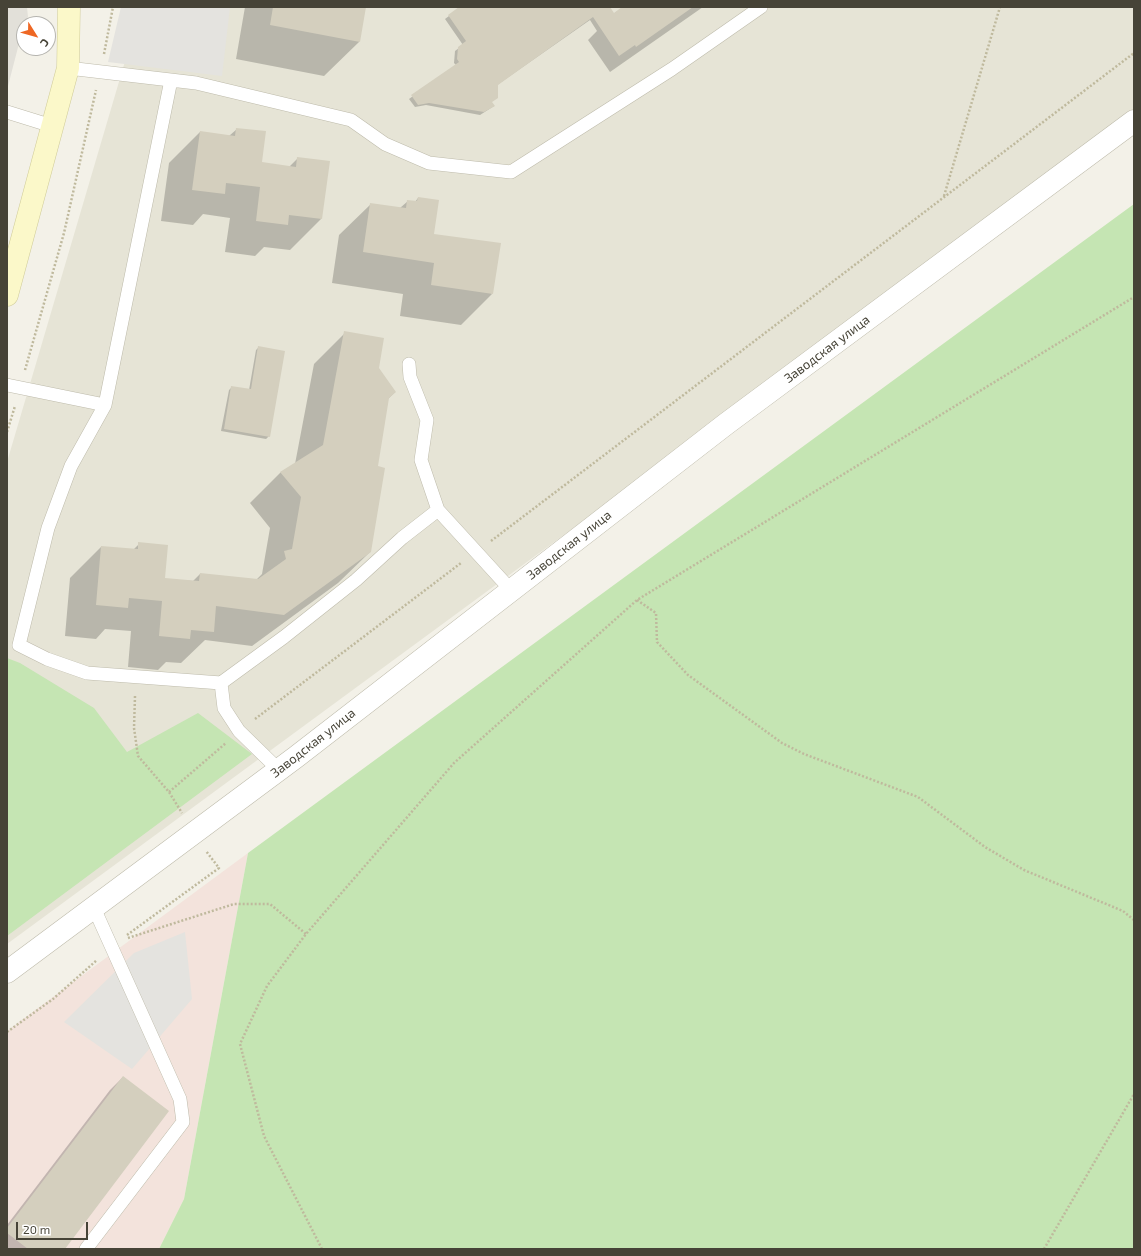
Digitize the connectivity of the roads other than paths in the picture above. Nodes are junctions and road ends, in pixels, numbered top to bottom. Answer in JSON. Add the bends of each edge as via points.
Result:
{"nodes":[{"id":1,"x":69,"y":7,"type":"edge"},
{"id":2,"x":761,"y":7,"type":"edge"},
{"id":3,"x":68,"y":68,"type":"junction"},
{"id":4,"x":171,"y":80,"type":"junction"},
{"id":5,"x":7,"y":112,"type":"edge"},
{"id":6,"x":1134,"y":121,"type":"edge"},
{"id":7,"x":52,"y":126,"type":"junction"},
{"id":8,"x":7,"y":295,"type":"edge"},
{"id":9,"x":409,"y":364,"type":"dead end"},
{"id":10,"x":13,"y":387,"type":"edge"},
{"id":11,"x":105,"y":406,"type":"junction"},
{"id":12,"x":438,"y":510,"type":"junction"},
{"id":13,"x":510,"y":590,"type":"junction"},
{"id":14,"x":221,"y":683,"type":"junction"},
{"id":15,"x":278,"y":770,"type":"junction"},
{"id":16,"x":94,"y":908,"type":"junction"},
{"id":17,"x":7,"y":972,"type":"edge"},
{"id":18,"x":86,"y":1249,"type":"edge"}],
"edges":[{"from":1,"to":3,"type":"main road"},
{"from":2,"to":4,"type":"lane","via":[[672,69],[511,172],[429,164],[385,144],[351,120],[196,83]]},
{"from":3,"to":4,"type":"lane"},
{"from":3,"to":7,"type":"main road"},
{"from":4,"to":11,"type":"lane"},
{"from":5,"to":7,"type":"lane"},
{"from":6,"to":13,"type":"street","name":"Заводская улица","via":[[726,424]]},
{"from":7,"to":8,"type":"main road"},
{"from":9,"to":12,"type":"lane","via":[[410,377],[426,420],[421,460]]},
{"from":10,"to":11,"type":"lane"},
{"from":11,"to":14,"type":"lane","via":[[71,466],[48,528],[19,645],[47,659],[87,673]]},
{"from":12,"to":13,"type":"lane"},
{"from":12,"to":14,"type":"lane","via":[[350,584]]},
{"from":13,"to":15,"type":"street","name":"Заводская улица"},
{"from":14,"to":15,"type":"lane","via":[[224,708],[239,731]]},
{"from":15,"to":16,"type":"street","name":"Заводская улица"},
{"from":16,"to":17,"type":"street","name":"Заводская улица"},
{"from":16,"to":18,"type":"lane","via":[[180,1099],[183,1122]]}]}
